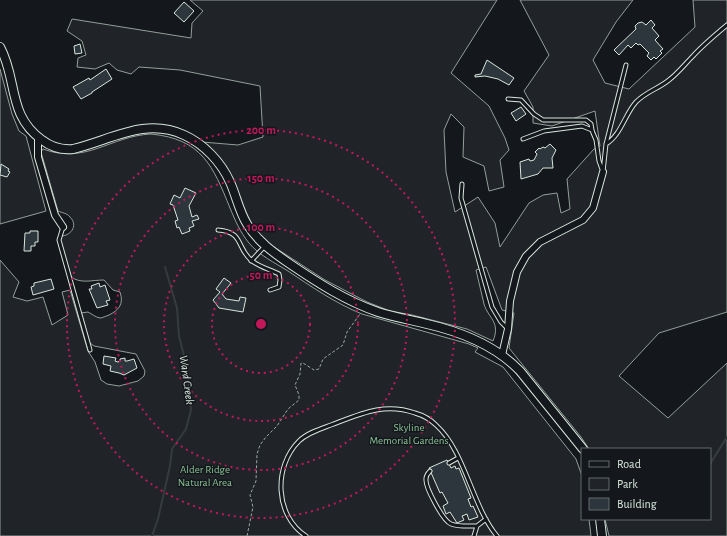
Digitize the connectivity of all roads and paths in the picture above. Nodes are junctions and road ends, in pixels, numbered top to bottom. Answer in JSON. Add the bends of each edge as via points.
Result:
{"nodes":[{"id":1,"x":727,"y":25,"type":"edge"},
{"id":2,"x":0,"y":47,"type":"edge"},
{"id":3,"x":626,"y":65,"type":"dead end"},
{"id":4,"x":508,"y":99,"type":"dead end"},
{"id":5,"x":592,"y":130,"type":"junction"},
{"id":6,"x":38,"y":138,"type":"junction"},
{"id":7,"x":524,"y":139,"type":"dead end"},
{"id":8,"x":606,"y":144,"type":"junction"},
{"id":9,"x":603,"y":172,"type":"junction"},
{"id":10,"x":462,"y":184,"type":"dead end"},
{"id":11,"x":64,"y":227,"type":"joint"},
{"id":12,"x":218,"y":230,"type":"dead end"},
{"id":13,"x":265,"y":246,"type":"junction"},
{"id":14,"x":251,"y":261,"type":"junction"},
{"id":15,"x":270,"y":290,"type":"dead end"},
{"id":16,"x":364,"y":306,"type":"junction"},
{"id":17,"x":508,"y":329,"type":"junction"},
{"id":18,"x":90,"y":350,"type":"dead end"},
{"id":19,"x":502,"y":355,"type":"junction"},
{"id":20,"x":582,"y":448,"type":"edge"},
{"id":21,"x":458,"y":458,"type":"junction"},
{"id":22,"x":449,"y":462,"type":"dead end"},
{"id":23,"x":430,"y":471,"type":"dead end"},
{"id":24,"x":486,"y":518,"type":"junction"},
{"id":25,"x":600,"y":520,"type":"edge"},
{"id":26,"x":476,"y":526,"type":"junction"},
{"id":27,"x":247,"y":536,"type":"edge"},
{"id":28,"x":306,"y":536,"type":"edge"},
{"id":29,"x":474,"y":536,"type":"edge"},
{"id":30,"x":496,"y":536,"type":"edge"},
{"id":31,"x":602,"y":536,"type":"edge"}],
"edges":[{"from":1,"to":8,"type":"lane","via":[[668,81],[641,97],[631,107],[611,141]]},
{"from":2,"to":6,"type":"main road","via":[[7,61],[21,118]]},
{"from":3,"to":8,"type":"lane"},
{"from":4,"to":5,"type":"lane","via":[[521,100],[543,120],[586,120],[591,124]]},
{"from":5,"to":7,"type":"lane","via":[[582,126],[544,131]]},
{"from":5,"to":9,"type":"lane"},
{"from":6,"to":11,"type":"street","via":[[38,157],[55,215]]},
{"from":6,"to":13,"type":"main road","via":[[49,145],[66,149],[80,147],[130,130],[156,128],[184,135],[199,143],[221,167],[230,181],[247,224]]},
{"from":8,"to":9,"type":"lane"},
{"from":9,"to":17,"type":"street","via":[[593,208],[582,220],[540,242],[526,256],[517,272],[510,301]]},
{"from":10,"to":17,"type":"lane","via":[[461,198],[492,307]]},
{"from":11,"to":18,"type":"lane","via":[[59,240]]},
{"from":12,"to":14,"type":"lane","via":[[229,231],[235,236]]},
{"from":13,"to":14,"type":"lane"},
{"from":13,"to":16,"type":"main road","via":[[327,288]]},
{"from":14,"to":15,"type":"lane","via":[[279,274],[279,287]]},
{"from":16,"to":19,"type":"main road","via":[[388,315],[465,335]]},
{"from":16,"to":27,"type":"path","via":[[347,332],[343,345],[323,359],[319,369],[314,370],[301,363],[295,385],[299,400],[288,409],[259,450],[256,481],[250,495],[253,508]]},
{"from":17,"to":19,"type":"street"},
{"from":19,"to":20,"type":"main road","via":[[530,382]]},
{"from":21,"to":22,"type":"lane"},
{"from":21,"to":24,"type":"lane"},
{"from":21,"to":28,"type":"lane","via":[[436,424],[402,408],[381,408],[313,432],[300,440],[290,452],[283,468],[280,486],[287,517],[298,531]]},
{"from":23,"to":26,"type":"lane","via":[[426,476],[426,482],[445,520],[451,524]]},
{"from":24,"to":26,"type":"lane"},
{"from":24,"to":30,"type":"lane"},
{"from":25,"to":31,"type":"main road"},
{"from":26,"to":29,"type":"lane"}]}
